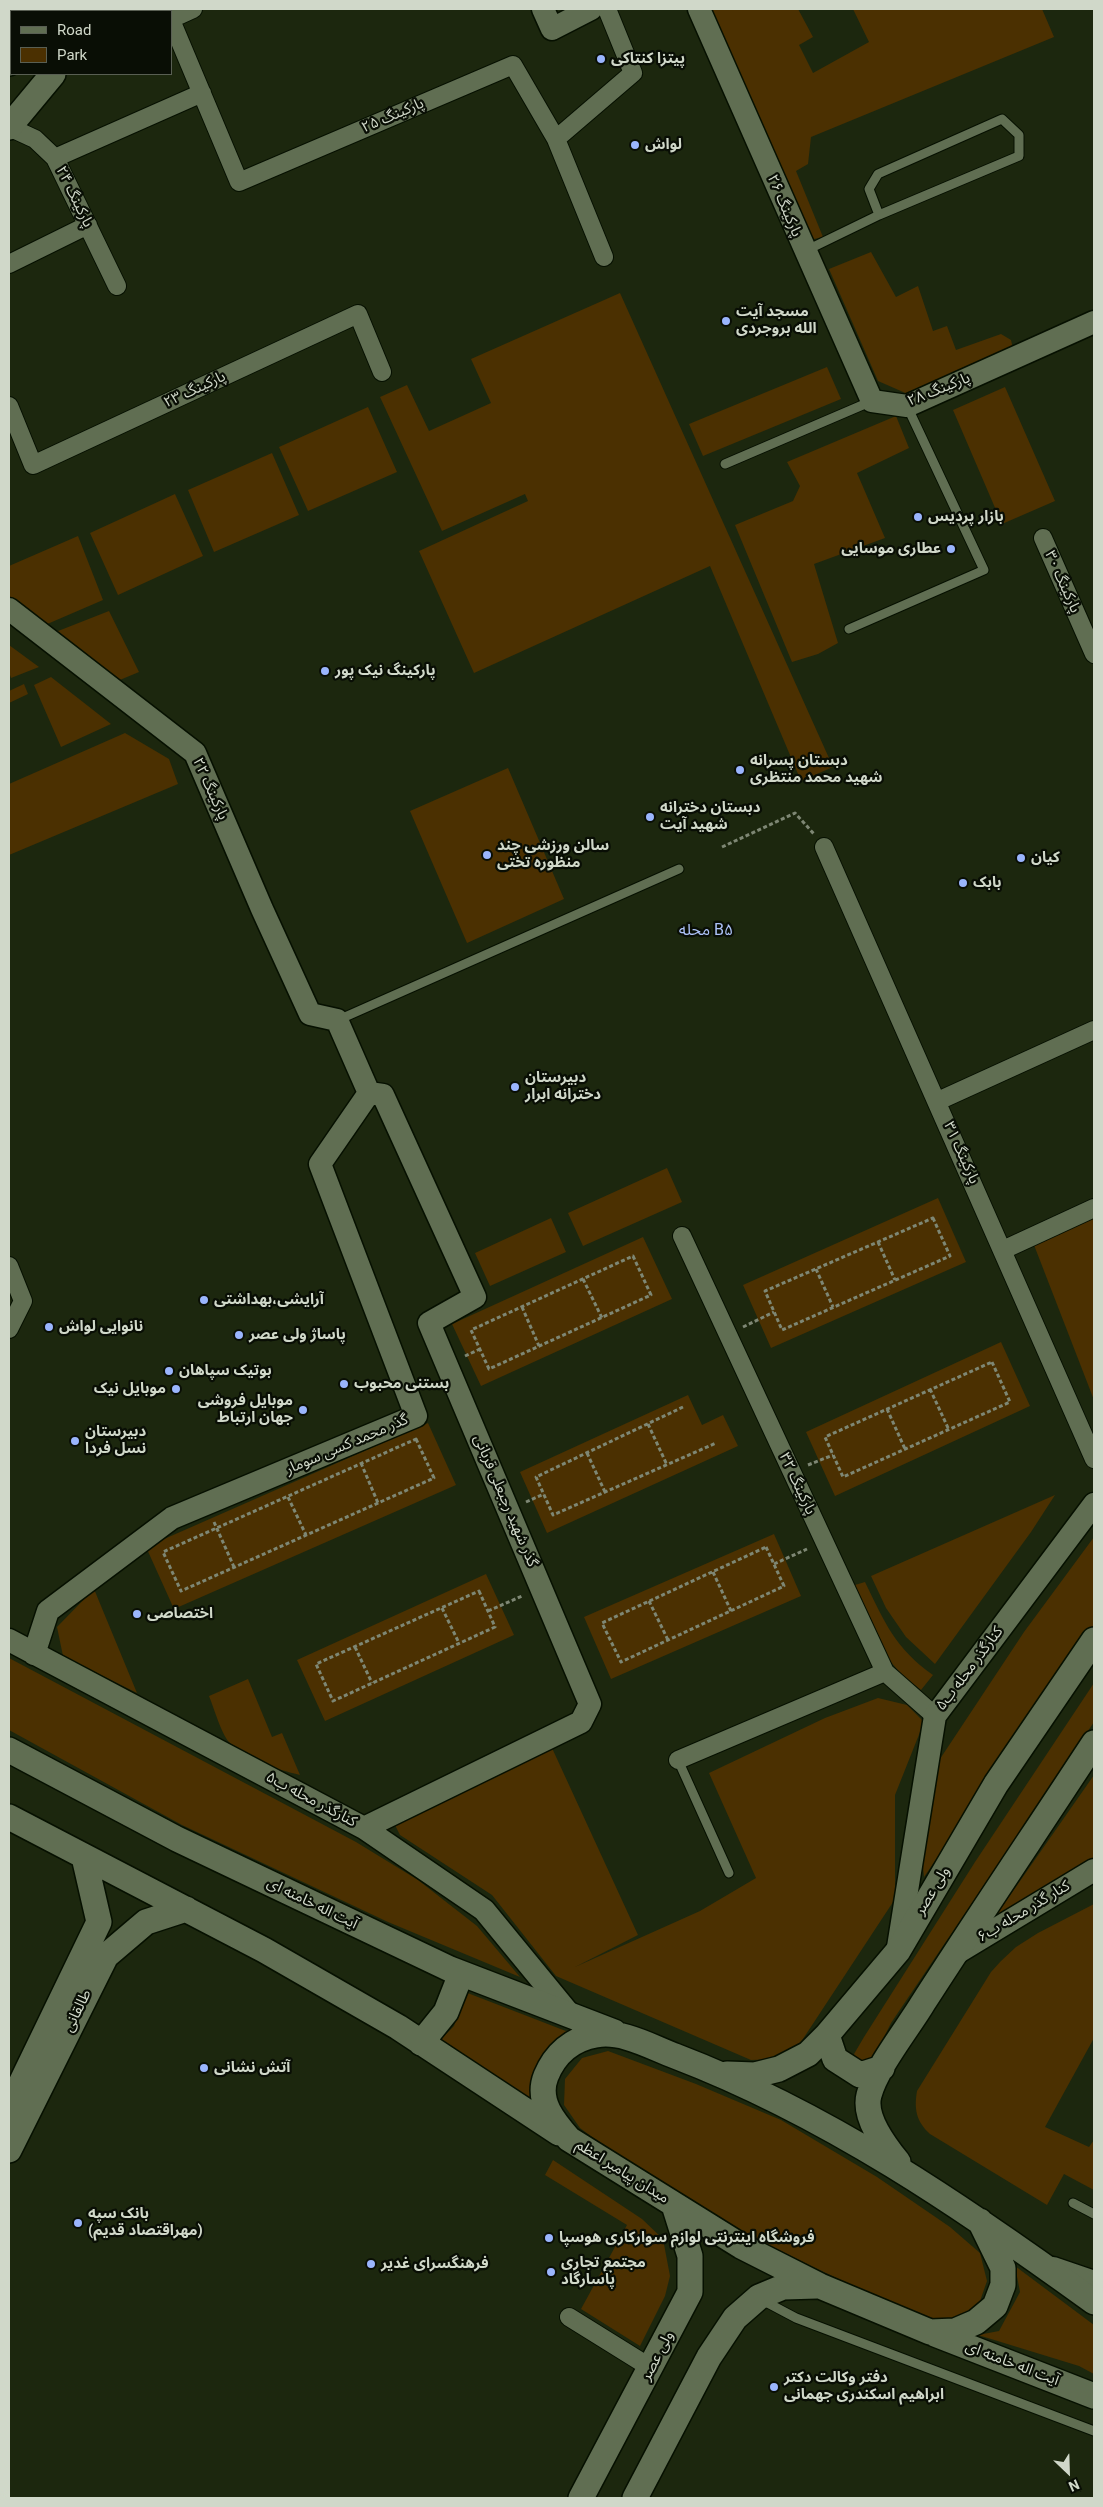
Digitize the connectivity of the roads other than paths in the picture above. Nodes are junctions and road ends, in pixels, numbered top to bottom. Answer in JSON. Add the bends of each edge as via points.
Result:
{"nodes":[{"id":1,"x":193,"y":9,"type":"edge"},
{"id":2,"x":543,"y":9,"type":"edge"},
{"id":3,"x":591,"y":9,"type":"edge"},
{"id":4,"x":607,"y":9,"type":"edge"},
{"id":5,"x":699,"y":9,"type":"edge"},
{"id":6,"x":172,"y":19,"type":"edge"},
{"id":7,"x":172,"y":21,"type":"edge"},
{"id":8,"x":52,"y":75,"type":"edge"},
{"id":9,"x":202,"y":93,"type":"junction"},
{"id":10,"x":9,"y":127,"type":"edge"},
{"id":11,"x":556,"y":139,"type":"junction"},
{"id":12,"x":55,"y":158,"type":"junction"},
{"id":13,"x":879,"y":215,"type":"junction"},
{"id":14,"x":88,"y":226,"type":"junction"},
{"id":15,"x":804,"y":251,"type":"junction"},
{"id":16,"x":604,"y":257,"type":"dead end"},
{"id":17,"x":9,"y":264,"type":"edge"},
{"id":18,"x":117,"y":286,"type":"dead end"},
{"id":19,"x":1094,"y":322,"type":"edge"},
{"id":20,"x":382,"y":372,"type":"dead end"},
{"id":21,"x":872,"y":401,"type":"junction"},
{"id":22,"x":9,"y":406,"type":"edge"},
{"id":23,"x":907,"y":406,"type":"junction"},
{"id":24,"x":725,"y":464,"type":"dead end"},
{"id":25,"x":1043,"y":538,"type":"dead end"},
{"id":26,"x":9,"y":609,"type":"edge"},
{"id":27,"x":849,"y":629,"type":"dead end"},
{"id":28,"x":1094,"y":654,"type":"edge"},
{"id":29,"x":824,"y":847,"type":"road end"},
{"id":30,"x":679,"y":870,"type":"dead end"},
{"id":31,"x":338,"y":1020,"type":"junction"},
{"id":32,"x":1094,"y":1030,"type":"edge"},
{"id":33,"x":369,"y":1093,"type":"junction"},
{"id":34,"x":938,"y":1101,"type":"junction"},
{"id":35,"x":1094,"y":1208,"type":"edge"},
{"id":36,"x":682,"y":1236,"type":"dead end"},
{"id":37,"x":1003,"y":1250,"type":"junction"},
{"id":38,"x":9,"y":1266,"type":"edge"},
{"id":39,"x":9,"y":1329,"type":"edge"},
{"id":40,"x":1094,"y":1459,"type":"edge"},
{"id":41,"x":1094,"y":1504,"type":"edge"},
{"id":42,"x":9,"y":1640,"type":"edge"},
{"id":43,"x":1094,"y":1640,"type":"edge"},
{"id":44,"x":34,"y":1654,"type":"junction"},
{"id":45,"x":885,"y":1672,"type":"junction"},
{"id":46,"x":935,"y":1716,"type":"junction"},
{"id":47,"x":1094,"y":1743,"type":"edge"},
{"id":48,"x":9,"y":1750,"type":"edge"},
{"id":49,"x":678,"y":1760,"type":"joint"},
{"id":50,"x":9,"y":1817,"type":"edge"},
{"id":51,"x":364,"y":1828,"type":"junction"},
{"id":52,"x":84,"y":1857,"type":"junction"},
{"id":53,"x":1094,"y":1870,"type":"edge"},
{"id":54,"x":729,"y":1873,"type":"dead end"},
{"id":55,"x":186,"y":1910,"type":"junction"},
{"id":56,"x":898,"y":1951,"type":"junction"},
{"id":57,"x":954,"y":1954,"type":"junction"},
{"id":58,"x":461,"y":1974,"type":"junction"},
{"id":59,"x":571,"y":2016,"type":"junction"},
{"id":60,"x":827,"y":2035,"type":"junction"},
{"id":61,"x":626,"y":2037,"type":"junction"},
{"id":62,"x":422,"y":2043,"type":"junction"},
{"id":63,"x":882,"y":2068,"type":"junction"},
{"id":64,"x":720,"y":2074,"type":"junction"},
{"id":65,"x":9,"y":2108,"type":"edge"},
{"id":66,"x":569,"y":2139,"type":"junction"},
{"id":67,"x":9,"y":2150,"type":"edge"},
{"id":68,"x":913,"y":2179,"type":"junction"},
{"id":69,"x":1072,"y":2203,"type":"dead end"},
{"id":70,"x":674,"y":2205,"type":"junction"},
{"id":71,"x":1094,"y":2214,"type":"edge"},
{"id":72,"x":980,"y":2221,"type":"junction"},
{"id":73,"x":1043,"y":2264,"type":"junction"},
{"id":74,"x":1094,"y":2282,"type":"edge"},
{"id":75,"x":820,"y":2286,"type":"junction"},
{"id":76,"x":758,"y":2297,"type":"junction"},
{"id":77,"x":1094,"y":2302,"type":"edge"},
{"id":78,"x":569,"y":2317,"type":"dead end"},
{"id":79,"x":930,"y":2332,"type":"junction"},
{"id":80,"x":651,"y":2368,"type":"junction"},
{"id":81,"x":1094,"y":2396,"type":"edge"},
{"id":82,"x":1094,"y":2431,"type":"edge"},
{"id":83,"x":581,"y":2498,"type":"edge"},
{"id":84,"x":635,"y":2498,"type":"edge"}],
"edges":[{"from":1,"to":6,"type":"street"},
{"from":2,"to":3,"type":"street","via":[[552,29]]},
{"from":4,"to":11,"type":"street","via":[[633,73]]},
{"from":5,"to":15,"type":"street","name":"پارکینگ ۲۶"},
{"from":7,"to":9,"type":"street","name":"پارکینگ ۲۵"},
{"from":8,"to":10,"type":"main road"},
{"from":9,"to":11,"type":"street","name":"پارکینگ ۲۵","via":[[239,182],[512,65]]},
{"from":9,"to":12,"type":"street"},
{"from":10,"to":12,"type":"street","name":"پارکینگ ۲۴","via":[[35,139]]},
{"from":11,"to":16,"type":"street","name":"پارکینگ ۲۵"},
{"from":12,"to":14,"type":"street","name":"پارکینگ ۲۴"},
{"from":13,"to":13,"type":"lane","via":[[1019,156],[1020,135],[1002,119],[878,174],[869,189]]},
{"from":13,"to":15,"type":"lane"},
{"from":14,"to":17,"type":"street"},
{"from":14,"to":18,"type":"street","name":"پارکینگ ۲۴"},
{"from":15,"to":21,"type":"street","name":"پارکینگ ۲۶"},
{"from":19,"to":23,"type":"street","name":"پارکینگ ۲۸"},
{"from":20,"to":22,"type":"street","name":"پارکینگ ۲۳","via":[[358,314],[33,466]]},
{"from":21,"to":23,"type":"street","name":"پارکینگ ۲۸"},
{"from":21,"to":24,"type":"lane"},
{"from":23,"to":27,"type":"lane","via":[[984,570]]},
{"from":25,"to":28,"type":"street","name":"پارکینگ ۳۰"},
{"from":26,"to":31,"type":"street","name":"پارکینگ ۲۲","via":[[195,753],[310,1014]]},
{"from":29,"to":34,"type":"street","name":"پارکینگ ۳۱"},
{"from":30,"to":31,"type":"lane"},
{"from":31,"to":33,"type":"street"},
{"from":32,"to":34,"type":"street"},
{"from":33,"to":44,"type":"street","name":"گذر محمد کسی سومار","via":[[320,1164],[416,1416],[172,1518],[48,1611]]},
{"from":33,"to":51,"type":"street","name":"گذر شهید رجبعلی قربانی","via":[[384,1095],[475,1297],[429,1323],[590,1704],[582,1722]]},
{"from":34,"to":37,"type":"street","name":"پارکینگ ۳۱"},
{"from":35,"to":37,"type":"street"},
{"from":36,"to":45,"type":"street","name":"پارکینگ ۳۲"},
{"from":37,"to":40,"type":"street","name":"پارکینگ ۳۱"},
{"from":38,"to":39,"type":"street","via":[[23,1301]]},
{"from":41,"to":46,"type":"street","name":"کنارگذر محله ب۵"},
{"from":42,"to":44,"type":"street","name":"کنارگذر محله ب۵"},
{"from":43,"to":56,"type":"main road","name":"ولی عصر","via":[[996,1784]]},
{"from":44,"to":51,"type":"street","name":"کنارگذر محله ب۵"},
{"from":45,"to":46,"type":"street","name":"پارکینگ ۳۲"},
{"from":45,"to":49,"type":"street"},
{"from":46,"to":56,"type":"street","name":"کنارگذر محله ب۵"},
{"from":47,"to":57,"type":"main road"},
{"from":48,"to":58,"type":"main road","name":"آیت اله خامنه ای","via":[[177,1839]]},
{"from":49,"to":54,"type":"lane"},
{"from":50,"to":52,"type":"main road"},
{"from":51,"to":59,"type":"street","name":"کنارگذر محله ب۵","via":[[484,1910]]},
{"from":52,"to":55,"type":"main road"},
{"from":52,"to":65,"type":"main road","name":"طالقانی","via":[[99,1922]]},
{"from":53,"to":57,"type":"street","name":"کنار گذر محله ب۶"},
{"from":55,"to":62,"type":"main road","via":[[264,1950]]},
{"from":55,"to":67,"type":"main road","name":"طالقانی","via":[[146,1922],[106,1956]]},
{"from":56,"to":60,"type":"main road","name":"ولی عصر"},
{"from":57,"to":63,"type":"main road"},
{"from":58,"to":59,"type":"main road","name":"آیت اله خامنه ای"},
{"from":58,"to":62,"type":"main road","via":[[446,2012]]},
{"from":59,"to":61,"type":"main road","name":"آیت اله خامنه ای"},
{"from":60,"to":63,"type":"main road","via":[[835,2059],[860,2075]]},
{"from":60,"to":64,"type":"main road","name":"ولی عصر","via":[[808,2054],[779,2068],[755,2075]]},
{"from":61,"to":64,"type":"main road","name":"میدان پیامبر اعظم"},
{"from":61,"to":66,"type":"main road","name":"میدان پیامبر اعظم","via":[[597,2035],[572,2043],[552,2061],[544,2083],[544,2102],[555,2124]]},
{"from":62,"to":66,"type":"main road"},
{"from":63,"to":68,"type":"main road","via":[[868,2096],[872,2122],[883,2145]]},
{"from":64,"to":68,"type":"main road","name":"میدان پیامبر اعظم","via":[[866,2147]]},
{"from":66,"to":70,"type":"main road","name":"میدان پیامبر اعظم"},
{"from":68,"to":72,"type":"main road","name":"میدان پیامبر اعظم"},
{"from":69,"to":71,"type":"lane"},
{"from":70,"to":75,"type":"main road","name":"میدان پیامبر اعظم","via":[[741,2246]]},
{"from":70,"to":80,"type":"main road","name":"ولی عصر","via":[[690,2256],[690,2292]]},
{"from":72,"to":73,"type":"main road"},
{"from":72,"to":79,"type":"main road","name":"میدان پیامبر اعظم","via":[[1003,2268],[1003,2285],[995,2306],[976,2322],[955,2331]]},
{"from":73,"to":74,"type":"street"},
{"from":73,"to":77,"type":"main road"},
{"from":75,"to":76,"type":"main road","via":[[783,2287]]},
{"from":75,"to":79,"type":"main road","name":"میدان پیامبر اعظم"},
{"from":76,"to":82,"type":"lane","via":[[796,2318]]},
{"from":76,"to":84,"type":"main road","via":[[735,2318],[710,2357]]},
{"from":78,"to":80,"type":"street"},
{"from":79,"to":81,"type":"main road","name":"آیت اله خامنه ای"},
{"from":80,"to":83,"type":"main road","name":"ولی عصر"}]}
